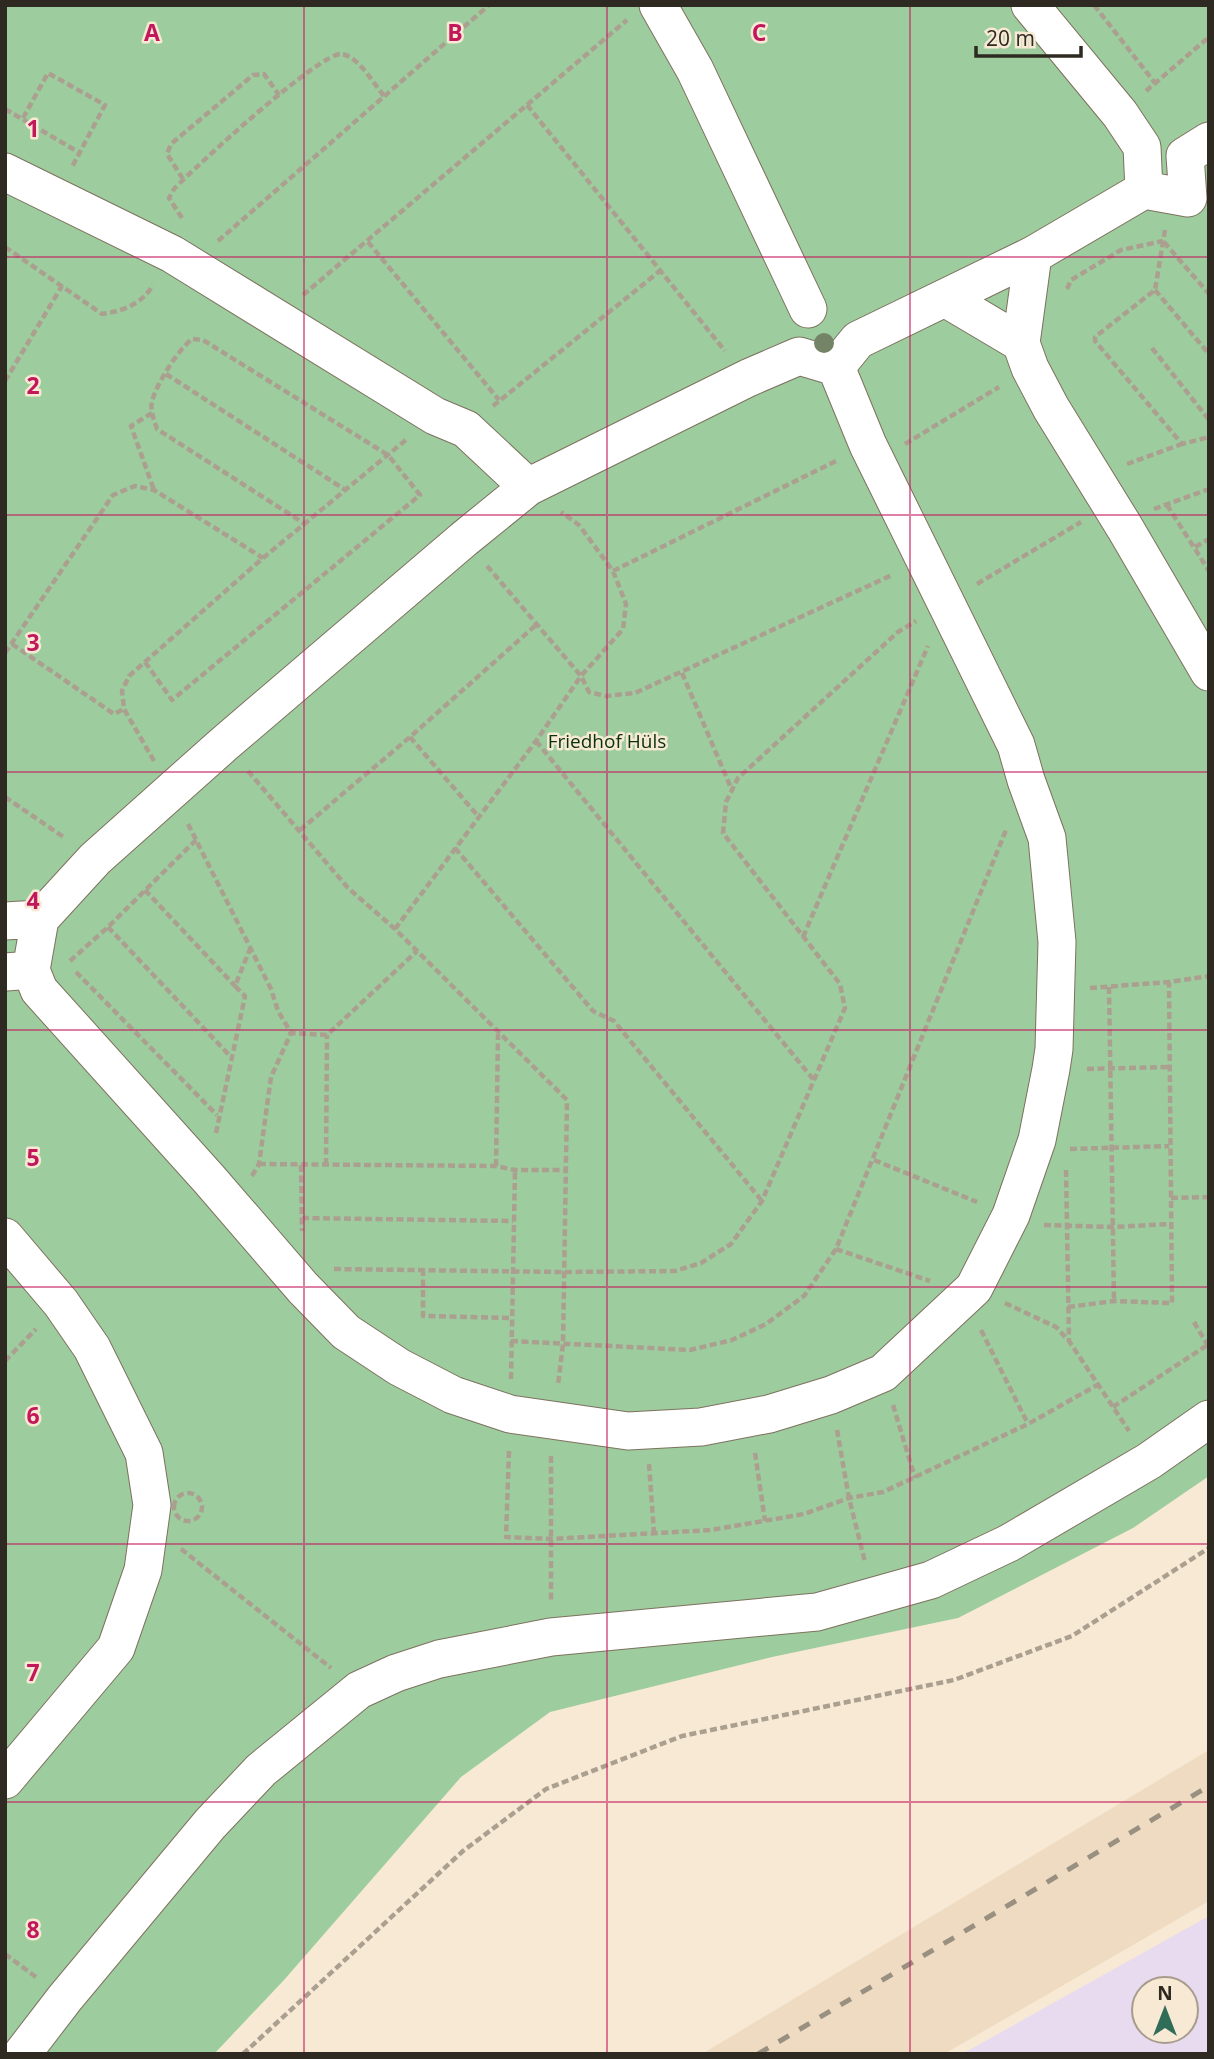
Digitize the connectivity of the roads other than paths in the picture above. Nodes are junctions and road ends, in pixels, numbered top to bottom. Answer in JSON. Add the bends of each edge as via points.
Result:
{"nodes":[{"id":1,"x":1030,"y":5,"type":"edge"},
{"id":2,"x":646,"y":10,"type":"edge"},
{"id":3,"x":1142,"y":147,"type":"junction"},
{"id":4,"x":1197,"y":149,"type":"edge"},
{"id":5,"x":5,"y":172,"type":"edge"},
{"id":6,"x":1144,"y":190,"type":"junction"},
{"id":7,"x":1033,"y":255,"type":"junction"},
{"id":8,"x":945,"y":298,"type":"junction"},
{"id":9,"x":808,"y":309,"type":"junction"},
{"id":10,"x":847,"y":354,"type":"junction"},
{"id":11,"x":799,"y":356,"type":"junction"},
{"id":12,"x":1025,"y":356,"type":"junction"},
{"id":13,"x":528,"y":487,"type":"junction"},
{"id":14,"x":1209,"y":672,"type":"edge"},
{"id":15,"x":22,"y":920,"type":"edge"},
{"id":16,"x":18,"y":971,"type":"edge"},
{"id":17,"x":5,"y":1237,"type":"edge"},
{"id":18,"x":1209,"y":1419,"type":"edge"},
{"id":19,"x":5,"y":1780,"type":"edge"},
{"id":20,"x":22,"y":2054,"type":"edge"}],
"edges":[{"from":1,"to":3,"type":"lane"},
{"from":2,"to":9,"type":"lane","via":[[695,70]]},
{"from":3,"to":4,"type":"lane"},
{"from":3,"to":6,"type":"lane"},
{"from":4,"to":6,"type":"lane","via":[[1188,198]]},
{"from":5,"to":13,"type":"lane","via":[[182,261],[450,422]]},
{"from":6,"to":7,"type":"lane"},
{"from":7,"to":8,"type":"lane"},
{"from":7,"to":12,"type":"lane"},
{"from":8,"to":10,"type":"lane"},
{"from":8,"to":12,"type":"lane"},
{"from":9,"to":10,"type":"lane"},
{"from":9,"to":11,"type":"lane"},
{"from":10,"to":11,"type":"lane"},
{"from":10,"to":16,"type":"lane","via":[[873,453],[1016,745],[1047,838],[1057,942],[1050,1149],[974,1288],[883,1373],[831,1395],[750,1418],[646,1431],[510,1414],[453,1395],[346,1332],[302,1278]]},
{"from":11,"to":13,"type":"lane"},
{"from":12,"to":14,"type":"lane","via":[[1051,408]]},
{"from":13,"to":15,"type":"lane"},
{"from":15,"to":16,"type":"lane"},
{"from":17,"to":19,"type":"lane","via":[[92,1348],[144,1453],[152,1505],[143,1570],[117,1648]]},
{"from":18,"to":20,"type":"lane","via":[[1149,1461],[1009,1543],[931,1580],[817,1612],[551,1637],[439,1659],[359,1690],[261,1770],[236,1797]]}]}
